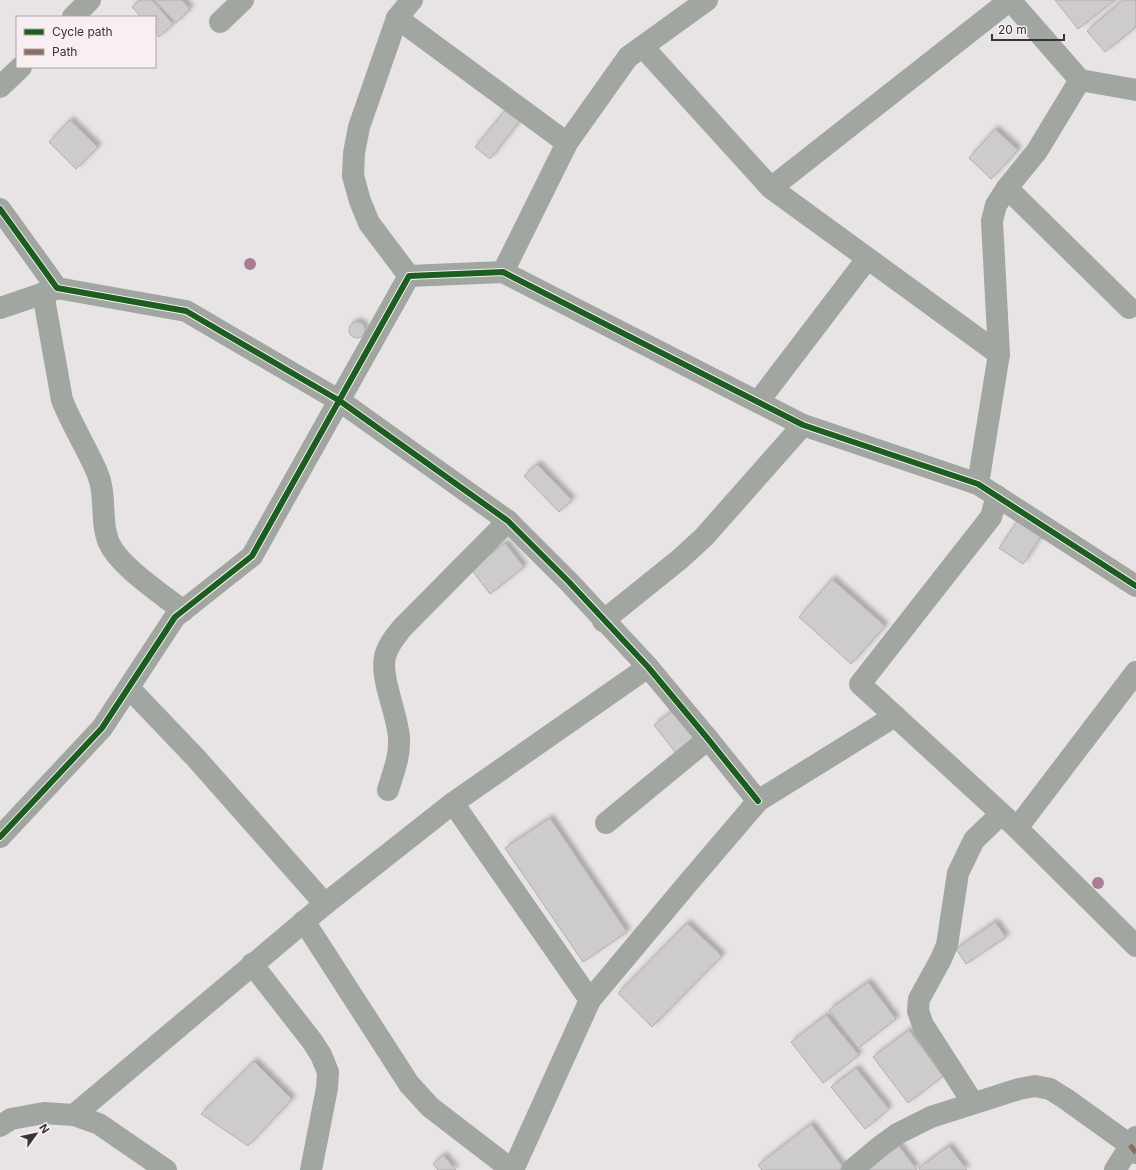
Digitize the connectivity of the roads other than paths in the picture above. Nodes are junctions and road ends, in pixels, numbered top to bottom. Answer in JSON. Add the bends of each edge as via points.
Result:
{"nodes":[{"id":1,"x":90,"y":0,"type":"edge"},
{"id":2,"x":243,"y":0,"type":"edge"},
{"id":3,"x":412,"y":0,"type":"edge"},
{"id":4,"x":708,"y":0,"type":"edge"},
{"id":5,"x":1010,"y":0,"type":"edge"},
{"id":6,"x":74,"y":16,"type":"edge"},
{"id":7,"x":397,"y":18,"type":"junction"},
{"id":8,"x":220,"y":22,"type":"dead end"},
{"id":9,"x":643,"y":47,"type":"junction"},
{"id":10,"x":20,"y":68,"type":"edge"},
{"id":11,"x":1080,"y":80,"type":"junction"},
{"id":12,"x":0,"y":87,"type":"edge"},
{"id":13,"x":1136,"y":90,"type":"edge"},
{"id":14,"x":567,"y":142,"type":"junction"},
{"id":15,"x":771,"y":188,"type":"junction"},
{"id":16,"x":1007,"y":188,"type":"junction"},
{"id":17,"x":0,"y":209,"type":"edge"},
{"id":18,"x":867,"y":259,"type":"junction"},
{"id":19,"x":503,"y":272,"type":"junction"},
{"id":20,"x":409,"y":276,"type":"junction"},
{"id":21,"x":50,"y":291,"type":"junction"},
{"id":22,"x":0,"y":308,"type":"edge"},
{"id":23,"x":1129,"y":308,"type":"dead end"},
{"id":24,"x":998,"y":354,"type":"junction"},
{"id":25,"x":340,"y":401,"type":"junction"},
{"id":26,"x":758,"y":402,"type":"junction"},
{"id":27,"x":803,"y":425,"type":"junction"},
{"id":28,"x":978,"y":484,"type":"junction"},
{"id":29,"x":997,"y":496,"type":"junction"},
{"id":30,"x":508,"y":521,"type":"junction"},
{"id":31,"x":1134,"y":581,"type":"edge"},
{"id":32,"x":183,"y":611,"type":"junction"},
{"id":33,"x":603,"y":620,"type":"junction"},
{"id":34,"x":648,"y":667,"type":"junction"},
{"id":35,"x":1136,"y":672,"type":"edge"},
{"id":36,"x":129,"y":688,"type":"junction"},
{"id":37,"x":895,"y":716,"type":"junction"},
{"id":38,"x":708,"y":739,"type":"junction"},
{"id":39,"x":388,"y":790,"type":"dead end"},
{"id":40,"x":758,"y":801,"type":"junction"},
{"id":41,"x":453,"y":803,"type":"junction"},
{"id":42,"x":1001,"y":814,"type":"junction"},
{"id":43,"x":606,"y":823,"type":"dead end"},
{"id":44,"x":1017,"y":828,"type":"junction"},
{"id":45,"x":0,"y":837,"type":"edge"},
{"id":46,"x":325,"y":904,"type":"junction"},
{"id":47,"x":304,"y":922,"type":"junction"},
{"id":48,"x":1136,"y":946,"type":"edge"},
{"id":49,"x":252,"y":964,"type":"junction"},
{"id":50,"x":590,"y":1000,"type":"junction"},
{"id":51,"x":973,"y":1103,"type":"junction"},
{"id":52,"x":74,"y":1115,"type":"junction"},
{"id":53,"x":0,"y":1126,"type":"edge"},
{"id":54,"x":1134,"y":1145,"type":"edge"},
{"id":55,"x":166,"y":1170,"type":"edge"},
{"id":56,"x":311,"y":1170,"type":"edge"},
{"id":57,"x":512,"y":1170,"type":"edge"},
{"id":58,"x":852,"y":1170,"type":"edge"},
{"id":59,"x":1115,"y":1170,"type":"edge"}],
"edges":[{"from":1,"to":6,"type":"street"},
{"from":2,"to":8,"type":"street"},
{"from":3,"to":7,"type":"street"},
{"from":4,"to":9,"type":"street"},
{"from":5,"to":11,"type":"street"},
{"from":5,"to":15,"type":"street"},
{"from":7,"to":14,"type":"street"},
{"from":7,"to":20,"type":"street","via":[[359,127],[353,176],[369,223]]},
{"from":9,"to":14,"type":"street","via":[[628,57]]},
{"from":9,"to":15,"type":"street"},
{"from":10,"to":12,"type":"street"},
{"from":11,"to":13,"type":"street"},
{"from":11,"to":16,"type":"street","via":[[1037,151]]},
{"from":14,"to":19,"type":"street"},
{"from":15,"to":18,"type":"street"},
{"from":16,"to":23,"type":"street"},
{"from":16,"to":24,"type":"street","via":[[996,205],[992,221]]},
{"from":17,"to":21,"type":"street"},
{"from":18,"to":24,"type":"street"},
{"from":18,"to":26,"type":"street"},
{"from":19,"to":20,"type":"street"},
{"from":19,"to":26,"type":"street"},
{"from":20,"to":25,"type":"street"},
{"from":21,"to":22,"type":"street"},
{"from":21,"to":25,"type":"street","via":[[186,311]]},
{"from":21,"to":32,"type":"street","via":[[62,400],[101,484],[109,543],[127,568]]},
{"from":24,"to":28,"type":"street"},
{"from":25,"to":30,"type":"street"},
{"from":25,"to":32,"type":"street","via":[[252,556]]},
{"from":26,"to":27,"type":"street"},
{"from":27,"to":28,"type":"street"},
{"from":27,"to":33,"type":"street","via":[[704,537]]},
{"from":28,"to":29,"type":"street"},
{"from":29,"to":31,"type":"street"},
{"from":29,"to":37,"type":"street","via":[[991,518],[860,684]]},
{"from":30,"to":33,"type":"street","via":[[570,582]]},
{"from":30,"to":39,"type":"street","via":[[390,643],[384,658],[385,677],[398,722],[399,740],[398,758]]},
{"from":32,"to":36,"type":"street","via":[[175,617]]},
{"from":33,"to":34,"type":"street"},
{"from":34,"to":38,"type":"street"},
{"from":34,"to":41,"type":"street"},
{"from":35,"to":44,"type":"street"},
{"from":36,"to":45,"type":"street","via":[[102,728]]},
{"from":36,"to":46,"type":"street","via":[[195,757]]},
{"from":37,"to":40,"type":"street"},
{"from":37,"to":42,"type":"street"},
{"from":38,"to":40,"type":"street"},
{"from":38,"to":43,"type":"street"},
{"from":40,"to":50,"type":"street"},
{"from":41,"to":46,"type":"street"},
{"from":41,"to":50,"type":"street"},
{"from":42,"to":44,"type":"street"},
{"from":42,"to":51,"type":"street","via":[[974,840],[964,858],[958,873],[947,945],[919,998],[918,1012],[922,1025]]},
{"from":44,"to":48,"type":"street"},
{"from":46,"to":47,"type":"street"},
{"from":47,"to":49,"type":"street"},
{"from":47,"to":57,"type":"street","via":[[409,1084],[430,1107]]},
{"from":49,"to":52,"type":"street"},
{"from":49,"to":56,"type":"street","via":[[312,1041],[321,1054],[328,1072]]},
{"from":50,"to":57,"type":"street"},
{"from":51,"to":54,"type":"street","via":[[1019,1089],[1036,1086],[1050,1089]]},
{"from":51,"to":58,"type":"street","via":[[931,1117],[897,1134]]},
{"from":52,"to":53,"type":"street","via":[[44,1113],[11,1119]]},
{"from":52,"to":55,"type":"street","via":[[99,1124]]},
{"from":54,"to":59,"type":"street"}]}
